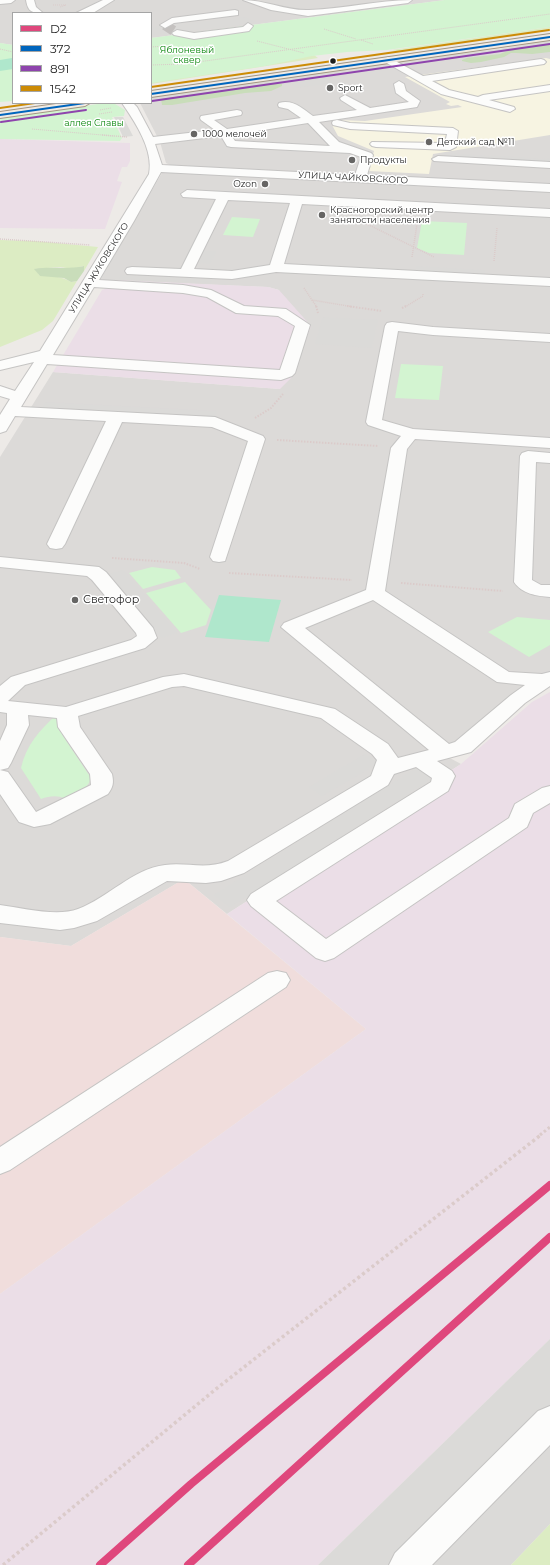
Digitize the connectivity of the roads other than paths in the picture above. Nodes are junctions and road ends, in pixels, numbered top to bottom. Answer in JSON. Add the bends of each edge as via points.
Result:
{"nodes":[{"id":1,"x":11,"y":0,"type":"edge"},
{"id":2,"x":30,"y":0,"type":"edge"},
{"id":3,"x":247,"y":0,"type":"edge"},
{"id":4,"x":408,"y":0,"type":"edge"},
{"id":5,"x":0,"y":1,"type":"edge"},
{"id":6,"x":107,"y":1,"type":"edge"},
{"id":7,"x":224,"y":6,"type":"dead end"},
{"id":8,"x":38,"y":12,"type":"edge"},
{"id":9,"x":85,"y":12,"type":"edge"},
{"id":10,"x":165,"y":25,"type":"dead end"},
{"id":11,"x":248,"y":26,"type":"dead end"},
{"id":12,"x":550,"y":33,"type":"edge"},
{"id":13,"x":177,"y":34,"type":"tunnel mouth"},
{"id":14,"x":550,"y":37,"type":"edge"},
{"id":15,"x":388,"y":60,"type":"junction"},
{"id":16,"x":541,"y":62,"type":"edge"},
{"id":17,"x":422,"y":79,"type":"junction"},
{"id":18,"x":399,"y":84,"type":"dead end"},
{"id":19,"x":152,"y":88,"type":"edge"},
{"id":20,"x":550,"y":88,"type":"edge"},
{"id":21,"x":152,"y":94,"type":"edge"},
{"id":22,"x":345,"y":98,"type":"dead end"},
{"id":23,"x":474,"y":99,"type":"junction"},
{"id":24,"x":35,"y":104,"type":"edge"},
{"id":25,"x":77,"y":104,"type":"edge"},
{"id":26,"x":128,"y":104,"type":"edge"},
{"id":27,"x":283,"y":104,"type":"dead end"},
{"id":28,"x":0,"y":109,"type":"edge"},
{"id":29,"x":510,"y":109,"type":"dead end"},
{"id":30,"x":367,"y":111,"type":"junction"},
{"id":31,"x":237,"y":113,"type":"dead end"},
{"id":32,"x":0,"y":115,"type":"edge"},
{"id":33,"x":314,"y":121,"type":"junction"},
{"id":34,"x":224,"y":132,"type":"junction"},
{"id":35,"x":149,"y":141,"type":"junction"},
{"id":36,"x":376,"y":144,"type":"dead end"},
{"id":37,"x":439,"y":147,"type":"junction"},
{"id":38,"x":351,"y":150,"type":"junction"},
{"id":39,"x":438,"y":159,"type":"junction"},
{"id":40,"x":550,"y":166,"type":"edge"},
{"id":41,"x":157,"y":168,"type":"junction"},
{"id":42,"x":334,"y":177,"type":"junction"},
{"id":43,"x":360,"y":178,"type":"junction"},
{"id":44,"x":434,"y":182,"type":"junction"},
{"id":45,"x":550,"y":188,"type":"edge"},
{"id":46,"x":187,"y":194,"type":"dead end"},
{"id":47,"x":224,"y":196,"type":"junction"},
{"id":48,"x":297,"y":200,"type":"junction"},
{"id":49,"x":326,"y":202,"type":"junction"},
{"id":50,"x":550,"y":213,"type":"edge"},
{"id":51,"x":276,"y":268,"type":"junction"},
{"id":52,"x":109,"y":270,"type":"junction"},
{"id":53,"x":186,"y":273,"type":"junction"},
{"id":54,"x":550,"y":282,"type":"edge"},
{"id":55,"x":89,"y":283,"type":"junction"},
{"id":56,"x":550,"y":338,"type":"edge"},
{"id":57,"x":44,"y":357,"type":"junction"},
{"id":58,"x":0,"y":366,"type":"edge"},
{"id":59,"x":0,"y":391,"type":"edge"},
{"id":60,"x":19,"y":397,"type":"junction"},
{"id":61,"x":11,"y":411,"type":"junction"},
{"id":62,"x":116,"y":417,"type":"junction"},
{"id":63,"x":0,"y":428,"type":"edge"},
{"id":64,"x":411,"y":434,"type":"junction"},
{"id":65,"x":550,"y":443,"type":"edge"},
{"id":66,"x":550,"y":458,"type":"edge"},
{"id":67,"x":56,"y":544,"type":"dead end"},
{"id":68,"x":219,"y":557,"type":"dead end"},
{"id":69,"x":0,"y":562,"type":"edge"},
{"id":70,"x":376,"y":587,"type":"junction"},
{"id":71,"x":550,"y":591,"type":"edge"},
{"id":72,"x":548,"y":679,"type":"edge"},
{"id":73,"x":6,"y":704,"type":"edge"},
{"id":74,"x":67,"y":713,"type":"junction"},
{"id":75,"x":445,"y":752,"type":"junction"},
{"id":76,"x":419,"y":760,"type":"junction"},
{"id":77,"x":0,"y":763,"type":"edge"},
{"id":78,"x":385,"y":770,"type":"junction"},
{"id":79,"x":0,"y":777,"type":"edge"},
{"id":80,"x":550,"y":793,"type":"edge"},
{"id":81,"x":0,"y":914,"type":"edge"},
{"id":82,"x":277,"y":980,"type":"dead end"},
{"id":83,"x":0,"y":1162,"type":"edge"},
{"id":84,"x":550,"y":1422,"type":"edge"},
{"id":85,"x":406,"y":1565,"type":"edge"}],
"edges":[{"from":1,"to":5,"type":"street"},
{"from":2,"to":8,"type":"street","via":[[32,8]]},
{"from":3,"to":4,"type":"street","via":[[308,13]]},
{"from":6,"to":9,"type":"street"},
{"from":7,"to":10,"type":"street","via":[[235,13],[172,21]]},
{"from":11,"to":13,"type":"street","via":[[240,30],[194,36]]},
{"from":12,"to":19,"type":"main road"},
{"from":14,"to":15,"type":"main road"},
{"from":15,"to":17,"type":"street"},
{"from":15,"to":21,"type":"main road"},
{"from":16,"to":17,"type":"street"},
{"from":17,"to":23,"type":"street","via":[[445,92]]},
{"from":18,"to":30,"type":"street","via":[[401,93],[415,101],[412,105]]},
{"from":20,"to":23,"type":"street"},
{"from":22,"to":30,"type":"street"},
{"from":23,"to":29,"type":"street"},
{"from":24,"to":28,"type":"main road"},
{"from":25,"to":32,"type":"main road"},
{"from":26,"to":35,"type":"street"},
{"from":27,"to":33,"type":"street","via":[[291,106]]},
{"from":30,"to":33,"type":"street"},
{"from":31,"to":34,"type":"street","via":[[204,118]]},
{"from":33,"to":34,"type":"street"},
{"from":33,"to":37,"type":"street","via":[[350,126],[453,131],[450,147]]},
{"from":33,"to":38,"type":"street","via":[[335,144]]},
{"from":34,"to":35,"type":"street"},
{"from":34,"to":38,"type":"street","via":[[231,144]]},
{"from":35,"to":41,"type":"street"},
{"from":36,"to":37,"type":"street"},
{"from":37,"to":39,"type":"street"},
{"from":38,"to":43,"type":"street","via":[[367,156]]},
{"from":39,"to":40,"type":"street"},
{"from":39,"to":44,"type":"street"},
{"from":41,"to":42,"type":"street","name":"УЛИЦА ЧАЙКОВСКОГО"},
{"from":41,"to":52,"type":"street","name":"УЛИЦА ЖУКОВСКОГО","via":[[111,247]]},
{"from":42,"to":43,"type":"street","name":"УЛИЦА ЧАЙКОВСКОГО"},
{"from":42,"to":49,"type":"street"},
{"from":43,"to":44,"type":"street","name":"УЛИЦА ЧАЙКОВСКОГО"},
{"from":44,"to":45,"type":"street","name":"УЛИЦА ЧАЙКОВСКОГО"},
{"from":46,"to":47,"type":"street"},
{"from":47,"to":48,"type":"street"},
{"from":47,"to":53,"type":"street"},
{"from":48,"to":49,"type":"street"},
{"from":48,"to":51,"type":"street"},
{"from":49,"to":50,"type":"street"},
{"from":51,"to":53,"type":"street","via":[[232,275]]},
{"from":51,"to":54,"type":"street"},
{"from":52,"to":53,"type":"street"},
{"from":52,"to":55,"type":"street","name":"УЛИЦА ЖУКОВСКОГО"},
{"from":55,"to":57,"type":"street","name":"УЛИЦА ЖУКОВСКОГО"},
{"from":55,"to":57,"type":"street","via":[[183,289],[211,294],[241,310],[280,312],[303,325],[286,373],[281,375]]},
{"from":56,"to":64,"type":"street","via":[[433,331],[393,319],[374,422]]},
{"from":57,"to":58,"type":"street"},
{"from":57,"to":60,"type":"street","name":"УЛИЦА ЖУКОВСКОГО"},
{"from":59,"to":60,"type":"street"},
{"from":60,"to":61,"type":"street","name":"УЛИЦА ЖУКОВСКОГО"},
{"from":61,"to":62,"type":"street"},
{"from":61,"to":63,"type":"street","name":"УЛИЦА ЖУКОВСКОГО"},
{"from":62,"to":67,"type":"street"},
{"from":62,"to":68,"type":"street","via":[[214,422],[257,439]]},
{"from":64,"to":65,"type":"street"},
{"from":64,"to":70,"type":"street","via":[[399,448]]},
{"from":66,"to":71,"type":"street","via":[[528,456],[523,582],[537,590]]},
{"from":69,"to":73,"type":"street","via":[[92,570],[146,632],[147,638],[138,644],[18,681]]},
{"from":70,"to":72,"type":"street","via":[[504,678]]},
{"from":70,"to":75,"type":"street","via":[[291,627]]},
{"from":72,"to":75,"type":"street","via":[[518,699],[463,747]]},
{"from":73,"to":74,"type":"street"},
{"from":73,"to":77,"type":"street","via":[[18,725]]},
{"from":74,"to":78,"type":"street","via":[[170,681],[184,680],[328,713],[380,748],[388,759]]},
{"from":74,"to":79,"type":"street","via":[[69,727],[101,774],[103,782],[100,789],[42,819],[34,820],[27,817]]},
{"from":75,"to":76,"type":"street"},
{"from":76,"to":78,"type":"street"},
{"from":76,"to":80,"type":"street","via":[[444,776],[440,786],[258,900],[325,952],[519,822],[522,809]]},
{"from":78,"to":81,"type":"street","via":[[380,780],[236,867],[221,873],[165,873],[151,878],[88,915],[74,919],[60,921]]},
{"from":82,"to":83,"type":"street"},
{"from":84,"to":85,"type":"street"}]}
